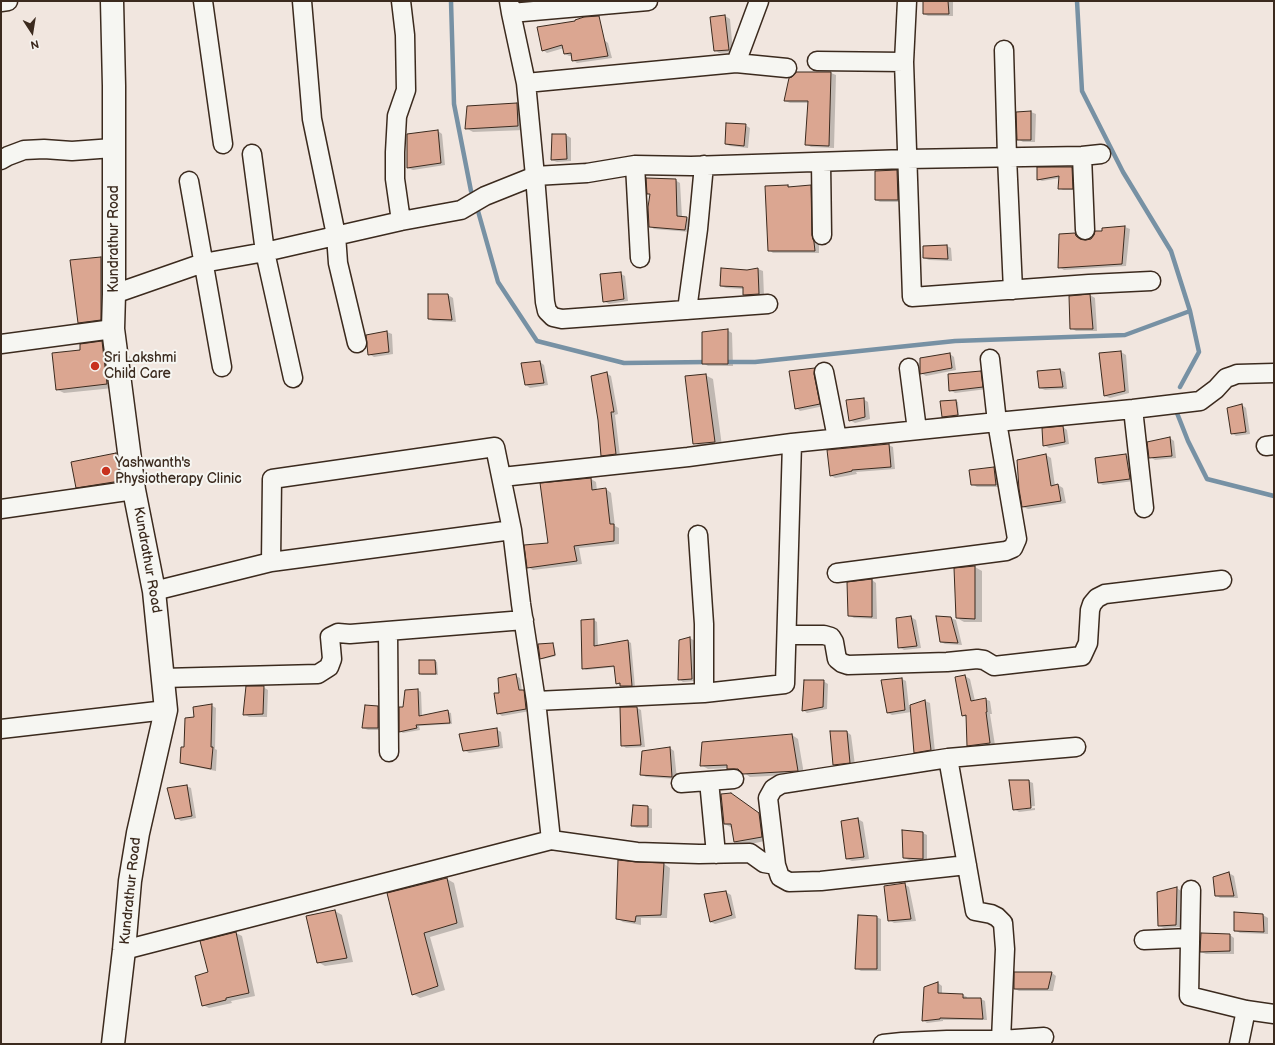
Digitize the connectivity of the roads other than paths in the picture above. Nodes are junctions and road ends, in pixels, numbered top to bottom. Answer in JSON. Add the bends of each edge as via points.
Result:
{"nodes":[{"id":1,"x":8,"y":1,"type":"edge"},
{"id":2,"x":112,"y":1,"type":"edge"},
{"id":3,"x":203,"y":1,"type":"edge"},
{"id":4,"x":302,"y":1,"type":"edge"},
{"id":5,"x":402,"y":1,"type":"edge"},
{"id":6,"x":648,"y":1,"type":"edge"},
{"id":7,"x":759,"y":1,"type":"edge"},
{"id":8,"x":907,"y":1,"type":"edge"},
{"id":9,"x":1,"y":2,"type":"edge"},
{"id":10,"x":510,"y":7,"type":"edge"},
{"id":11,"x":1004,"y":50,"type":"dead end"},
{"id":12,"x":818,"y":61,"type":"dead end"},
{"id":13,"x":904,"y":62,"type":"junction"},
{"id":14,"x":736,"y":63,"type":"junction"},
{"id":15,"x":787,"y":68,"type":"dead end"},
{"id":16,"x":526,"y":83,"type":"junction"},
{"id":17,"x":223,"y":144,"type":"dead end"},
{"id":18,"x":113,"y":148,"type":"junction"},
{"id":19,"x":252,"y":154,"type":"dead end"},
{"id":20,"x":1101,"y":154,"type":"dead end"},
{"id":21,"x":1082,"y":156,"type":"junction"},
{"id":22,"x":1006,"y":157,"type":"junction"},
{"id":23,"x":907,"y":159,"type":"junction"},
{"id":24,"x":1,"y":160,"type":"edge"},
{"id":25,"x":821,"y":162,"type":"junction"},
{"id":26,"x":636,"y":165,"type":"junction"},
{"id":27,"x":704,"y":165,"type":"junction"},
{"id":28,"x":535,"y":176,"type":"junction"},
{"id":29,"x":189,"y":181,"type":"dead end"},
{"id":30,"x":400,"y":221,"type":"junction"},
{"id":31,"x":1085,"y":230,"type":"dead end"},
{"id":32,"x":336,"y":235,"type":"junction"},
{"id":33,"x":822,"y":236,"type":"dead end"},
{"id":34,"x":266,"y":252,"type":"junction"},
{"id":35,"x":640,"y":258,"type":"dead end"},
{"id":36,"x":203,"y":263,"type":"junction"},
{"id":37,"x":1151,"y":281,"type":"dead end"},
{"id":38,"x":1013,"y":290,"type":"junction"},
{"id":39,"x":114,"y":294,"type":"junction"},
{"id":40,"x":768,"y":304,"type":"dead end"},
{"id":41,"x":686,"y":310,"type":"junction"},
{"id":42,"x":113,"y":329,"type":"junction"},
{"id":43,"x":357,"y":343,"type":"dead end"},
{"id":44,"x":1,"y":344,"type":"edge"},
{"id":45,"x":990,"y":359,"type":"dead end"},
{"id":46,"x":222,"y":366,"type":"dead end"},
{"id":47,"x":909,"y":368,"type":"dead end"},
{"id":48,"x":824,"y":372,"type":"dead end"},
{"id":49,"x":1274,"y":373,"type":"edge"},
{"id":50,"x":293,"y":378,"type":"dead end"},
{"id":51,"x":1133,"y":409,"type":"junction"},
{"id":52,"x":997,"y":422,"type":"junction"},
{"id":53,"x":917,"y":430,"type":"junction"},
{"id":54,"x":837,"y":438,"type":"junction"},
{"id":55,"x":792,"y":443,"type":"junction"},
{"id":56,"x":502,"y":477,"type":"junction"},
{"id":57,"x":134,"y":490,"type":"junction"},
{"id":58,"x":1144,"y":508,"type":"dead end"},
{"id":59,"x":1,"y":509,"type":"edge"},
{"id":60,"x":512,"y":530,"type":"junction"},
{"id":61,"x":698,"y":535,"type":"dead end"},
{"id":62,"x":271,"y":562,"type":"junction"},
{"id":63,"x":837,"y":573,"type":"dead end"},
{"id":64,"x":1222,"y":580,"type":"dead end"},
{"id":65,"x":154,"y":591,"type":"junction"},
{"id":66,"x":524,"y":620,"type":"junction"},
{"id":67,"x":388,"y":631,"type":"junction"},
{"id":68,"x":787,"y":635,"type":"junction"},
{"id":69,"x":163,"y":678,"type":"junction"},
{"id":70,"x":704,"y":692,"type":"junction"},
{"id":71,"x":536,"y":701,"type":"junction"},
{"id":72,"x":166,"y":710,"type":"junction"},
{"id":73,"x":1,"y":729,"type":"edge"},
{"id":74,"x":1076,"y":747,"type":"dead end"},
{"id":75,"x":389,"y":752,"type":"dead end"},
{"id":76,"x":948,"y":758,"type":"junction"},
{"id":77,"x":734,"y":779,"type":"dead end"},
{"id":78,"x":709,"y":781,"type":"junction"},
{"id":79,"x":681,"y":784,"type":"dead end"},
{"id":80,"x":551,"y":840,"type":"junction"},
{"id":81,"x":716,"y":854,"type":"junction"},
{"id":82,"x":776,"y":865,"type":"junction"},
{"id":83,"x":967,"y":866,"type":"junction"},
{"id":84,"x":1191,"y":890,"type":"dead end"},
{"id":85,"x":1190,"y":938,"type":"junction"},
{"id":86,"x":1144,"y":940,"type":"dead end"},
{"id":87,"x":124,"y":950,"type":"junction"},
{"id":88,"x":1246,"y":1010,"type":"junction"},
{"id":89,"x":1274,"y":1014,"type":"edge"},
{"id":90,"x":1044,"y":1037,"type":"dead end"},
{"id":91,"x":1002,"y":1040,"type":"junction"},
{"id":92,"x":947,"y":1042,"type":"edge"},
{"id":93,"x":113,"y":1044,"type":"edge"},
{"id":94,"x":883,"y":1044,"type":"edge"},
{"id":95,"x":1240,"y":1044,"type":"edge"}],
"edges":[{"from":1,"to":9,"type":"street"},
{"from":2,"to":18,"type":"street","name":"Kundrathur Road"},
{"from":3,"to":17,"type":"street"},
{"from":4,"to":32,"type":"street","via":[[312,119]]},
{"from":5,"to":30,"type":"street","via":[[406,90],[397,116],[395,179]]},
{"from":6,"to":10,"type":"street"},
{"from":7,"to":14,"type":"street"},
{"from":8,"to":13,"type":"street"},
{"from":10,"to":16,"type":"street"},
{"from":11,"to":22,"type":"street"},
{"from":12,"to":13,"type":"street"},
{"from":13,"to":23,"type":"street"},
{"from":14,"to":15,"type":"street"},
{"from":14,"to":16,"type":"street"},
{"from":16,"to":28,"type":"street"},
{"from":18,"to":24,"type":"street","via":[[72,151],[24,150]]},
{"from":18,"to":39,"type":"street","name":"Kundrathur Road"},
{"from":19,"to":34,"type":"street"},
{"from":20,"to":21,"type":"street"},
{"from":21,"to":22,"type":"street"},
{"from":21,"to":31,"type":"street"},
{"from":22,"to":23,"type":"street"},
{"from":22,"to":38,"type":"street"},
{"from":23,"to":25,"type":"street"},
{"from":23,"to":38,"type":"street","via":[[912,297]]},
{"from":25,"to":27,"type":"street"},
{"from":25,"to":33,"type":"street"},
{"from":26,"to":27,"type":"street"},
{"from":26,"to":28,"type":"street","via":[[587,173]]},
{"from":26,"to":35,"type":"street"},
{"from":27,"to":41,"type":"street"},
{"from":28,"to":30,"type":"street","via":[[485,196],[461,210]]},
{"from":28,"to":41,"type":"street","via":[[545,302],[547,311],[553,317],[562,319]]},
{"from":29,"to":36,"type":"street"},
{"from":30,"to":32,"type":"street"},
{"from":32,"to":34,"type":"street"},
{"from":32,"to":43,"type":"street","via":[[338,263]]},
{"from":34,"to":36,"type":"street"},
{"from":34,"to":50,"type":"street"},
{"from":36,"to":39,"type":"street"},
{"from":36,"to":46,"type":"street"},
{"from":37,"to":38,"type":"street"},
{"from":39,"to":42,"type":"street","name":"Kundrathur Road"},
{"from":40,"to":41,"type":"street"},
{"from":42,"to":44,"type":"street"},
{"from":42,"to":57,"type":"street","name":"Kundrathur Road"},
{"from":45,"to":52,"type":"street"},
{"from":47,"to":53,"type":"street"},
{"from":48,"to":54,"type":"street"},
{"from":49,"to":51,"type":"street","via":[[1237,374],[1226,378],[1200,401]]},
{"from":51,"to":52,"type":"street"},
{"from":51,"to":58,"type":"street"},
{"from":52,"to":53,"type":"street"},
{"from":52,"to":63,"type":"street","via":[[1017,539],[1013,548]]},
{"from":53,"to":54,"type":"street"},
{"from":54,"to":55,"type":"street"},
{"from":55,"to":56,"type":"street"},
{"from":55,"to":68,"type":"street"},
{"from":56,"to":60,"type":"street"},
{"from":56,"to":62,"type":"street","via":[[495,447],[272,479]]},
{"from":57,"to":59,"type":"street"},
{"from":57,"to":65,"type":"street","name":"Kundrathur Road"},
{"from":60,"to":62,"type":"street"},
{"from":60,"to":66,"type":"street"},
{"from":61,"to":70,"type":"street","via":[[704,624]]},
{"from":62,"to":65,"type":"street"},
{"from":64,"to":68,"type":"street","via":[[1105,594],[1097,598],[1090,610],[1088,643],[1082,656],[994,666],[977,659],[848,665],[837,659],[831,637]]},
{"from":65,"to":69,"type":"street","name":"Kundrathur Road"},
{"from":66,"to":67,"type":"street"},
{"from":66,"to":71,"type":"street"},
{"from":67,"to":69,"type":"street","via":[[338,633],[330,637],[332,659],[329,667],[318,674]]},
{"from":67,"to":75,"type":"street"},
{"from":68,"to":70,"type":"street","via":[[785,684]]},
{"from":69,"to":72,"type":"street","name":"Kundrathur Road"},
{"from":70,"to":71,"type":"street"},
{"from":71,"to":80,"type":"street"},
{"from":72,"to":73,"type":"street"},
{"from":72,"to":87,"type":"street","name":"Kundrathur Road","via":[[138,833],[130,881]]},
{"from":74,"to":76,"type":"street"},
{"from":76,"to":82,"type":"street","via":[[781,784],[773,789],[768,798]]},
{"from":76,"to":83,"type":"street"},
{"from":77,"to":78,"type":"street"},
{"from":78,"to":79,"type":"street"},
{"from":78,"to":81,"type":"street"},
{"from":80,"to":81,"type":"street","via":[[637,852]]},
{"from":80,"to":87,"type":"street"},
{"from":81,"to":82,"type":"street","via":[[750,853],[764,862]]},
{"from":82,"to":83,"type":"street","via":[[780,877],[789,882]]},
{"from":83,"to":91,"type":"street","via":[[975,911],[991,914],[1003,923],[1005,949]]},
{"from":84,"to":85,"type":"street"},
{"from":85,"to":86,"type":"street"},
{"from":85,"to":88,"type":"street","via":[[1189,996]]},
{"from":87,"to":93,"type":"street","name":"Kundrathur Road"},
{"from":88,"to":89,"type":"street"},
{"from":88,"to":95,"type":"street"},
{"from":90,"to":91,"type":"street"},
{"from":91,"to":92,"type":"street"},
{"from":92,"to":94,"type":"street"}]}
